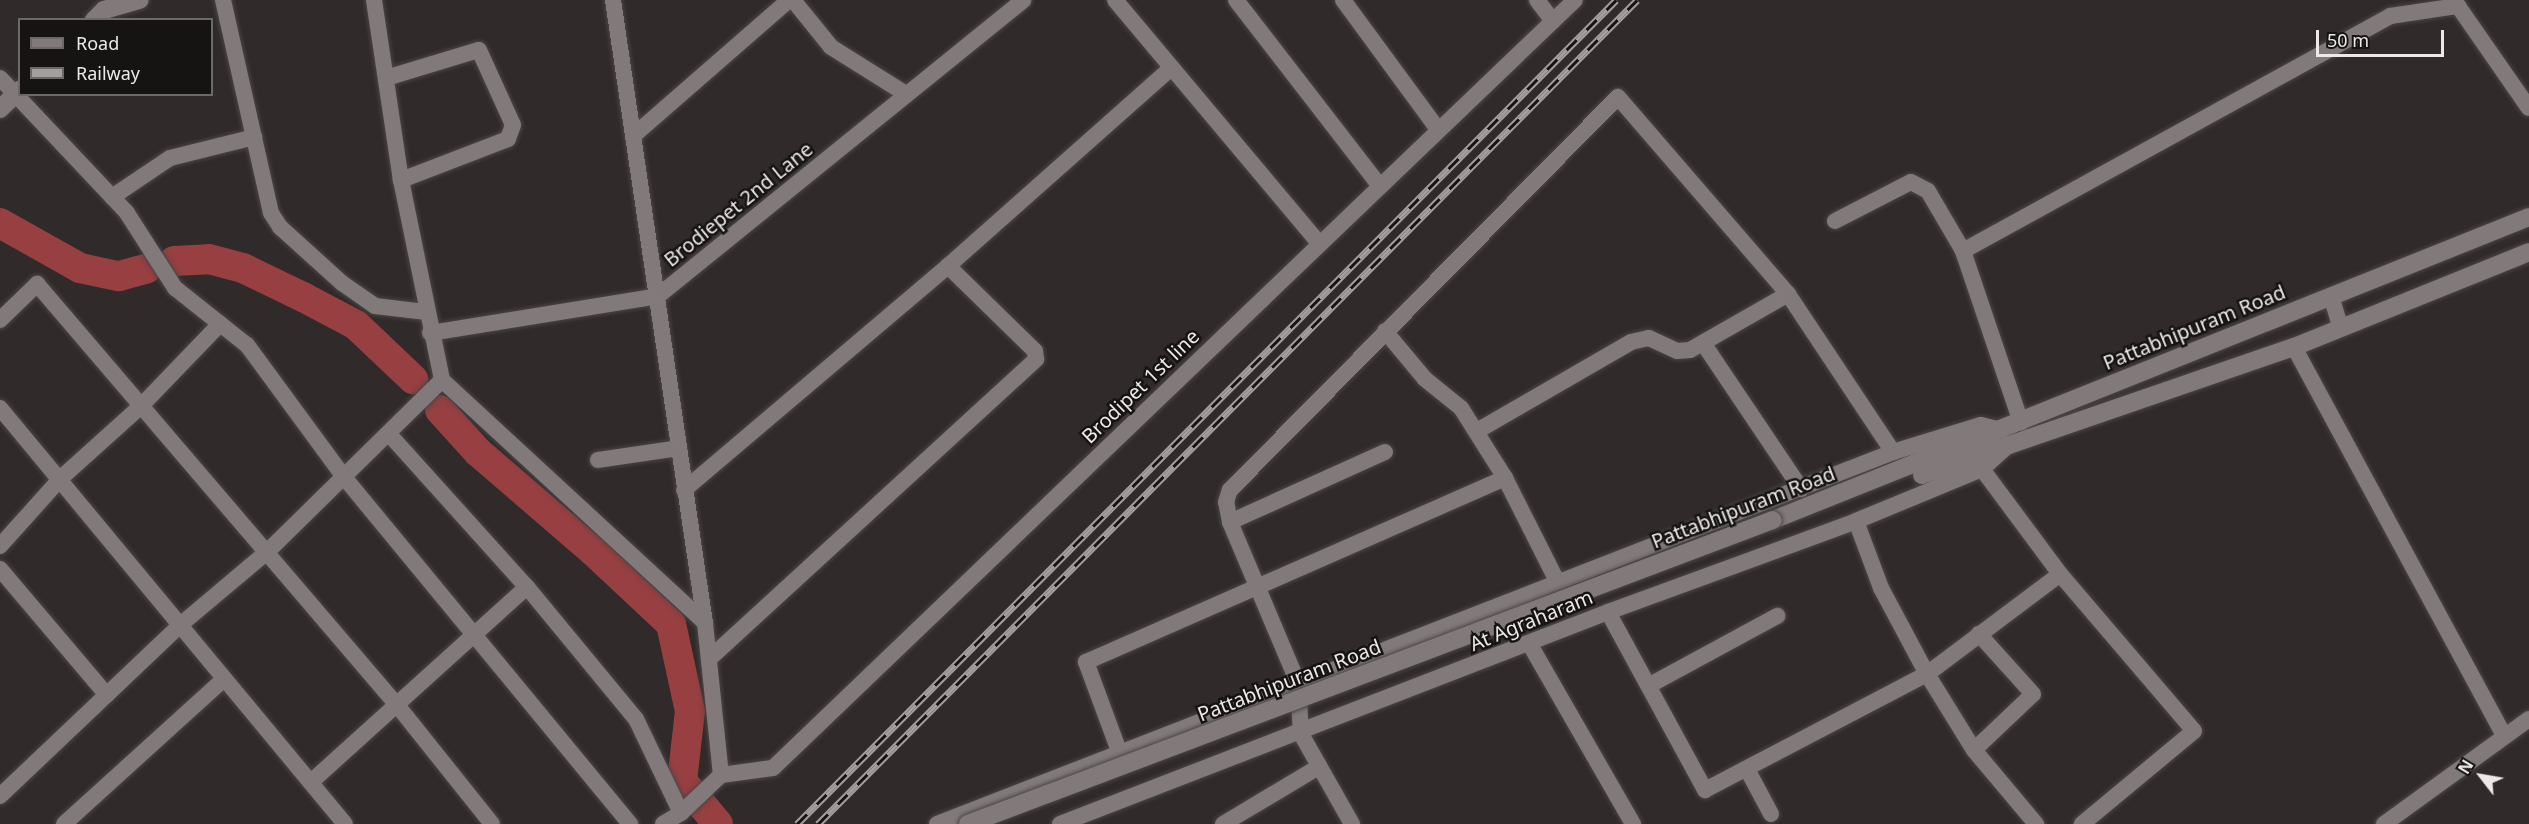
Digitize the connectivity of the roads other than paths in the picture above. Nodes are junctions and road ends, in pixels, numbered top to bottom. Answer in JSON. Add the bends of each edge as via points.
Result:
{"nodes":[{"id":1,"x":140,"y":0,"type":"edge"},
{"id":2,"x":223,"y":0,"type":"edge"},
{"id":3,"x":374,"y":0,"type":"edge"},
{"id":4,"x":613,"y":0,"type":"edge"},
{"id":5,"x":791,"y":0,"type":"edge"},
{"id":6,"x":1023,"y":0,"type":"edge"},
{"id":7,"x":1115,"y":0,"type":"edge"},
{"id":8,"x":1236,"y":0,"type":"edge"},
{"id":9,"x":1343,"y":0,"type":"edge"},
{"id":10,"x":1537,"y":0,"type":"edge"},
{"id":11,"x":1575,"y":0,"type":"edge"},
{"id":12,"x":2456,"y":3,"type":"edge"},
{"id":13,"x":96,"y":18,"type":"edge"},
{"id":14,"x":1553,"y":21,"type":"junction"},
{"id":15,"x":1171,"y":68,"type":"junction"},
{"id":16,"x":0,"y":78,"type":"edge"},
{"id":17,"x":386,"y":78,"type":"junction"},
{"id":18,"x":17,"y":92,"type":"edge"},
{"id":19,"x":906,"y":94,"type":"junction"},
{"id":20,"x":21,"y":96,"type":"edge"},
{"id":21,"x":2529,"y":108,"type":"edge"},
{"id":22,"x":0,"y":109,"type":"edge"},
{"id":23,"x":1437,"y":128,"type":"junction"},
{"id":24,"x":633,"y":136,"type":"junction"},
{"id":25,"x":254,"y":137,"type":"junction"},
{"id":26,"x":401,"y":180,"type":"junction"},
{"id":27,"x":1380,"y":186,"type":"junction"},
{"id":28,"x":112,"y":197,"type":"junction"},
{"id":29,"x":2529,"y":218,"type":"edge"},
{"id":30,"x":1834,"y":221,"type":"dead end"},
{"id":31,"x":1319,"y":243,"type":"junction"},
{"id":32,"x":1963,"y":251,"type":"junction"},
{"id":33,"x":2529,"y":252,"type":"edge"},
{"id":34,"x":948,"y":266,"type":"junction"},
{"id":35,"x":1788,"y":294,"type":"junction"},
{"id":36,"x":658,"y":296,"type":"junction"},
{"id":37,"x":2331,"y":296,"type":"junction"},
{"id":38,"x":425,"y":312,"type":"junction"},
{"id":39,"x":0,"y":320,"type":"edge"},
{"id":40,"x":220,"y":324,"type":"junction"},
{"id":41,"x":2341,"y":329,"type":"junction"},
{"id":42,"x":1384,"y":331,"type":"junction"},
{"id":43,"x":430,"y":333,"type":"junction"},
{"id":44,"x":1703,"y":343,"type":"junction"},
{"id":45,"x":2294,"y":347,"type":"junction"},
{"id":46,"x":442,"y":380,"type":"junction"},
{"id":47,"x":141,"y":406,"type":"junction"},
{"id":48,"x":0,"y":408,"type":"edge"},
{"id":49,"x":2021,"y":422,"type":"junction"},
{"id":50,"x":1477,"y":431,"type":"junction"},
{"id":51,"x":389,"y":434,"type":"junction"},
{"id":52,"x":2005,"y":437,"type":"junction"},
{"id":53,"x":679,"y":448,"type":"junction"},
{"id":54,"x":1385,"y":452,"type":"dead end"},
{"id":55,"x":1893,"y":452,"type":"junction"},
{"id":56,"x":598,"y":460,"type":"dead end"},
{"id":57,"x":1982,"y":469,"type":"junction"},
{"id":58,"x":344,"y":477,"type":"junction"},
{"id":59,"x":61,"y":478,"type":"junction"},
{"id":60,"x":1505,"y":478,"type":"junction"},
{"id":61,"x":1801,"y":489,"type":"junction"},
{"id":62,"x":684,"y":490,"type":"junction"},
{"id":63,"x":1856,"y":521,"type":"junction"},
{"id":64,"x":1230,"y":522,"type":"junction"},
{"id":65,"x":1775,"y":525,"type":"junction"},
{"id":66,"x":0,"y":546,"type":"edge"},
{"id":67,"x":267,"y":552,"type":"junction"},
{"id":68,"x":0,"y":569,"type":"edge"},
{"id":69,"x":2060,"y":574,"type":"junction"},
{"id":70,"x":1557,"y":581,"type":"junction"},
{"id":71,"x":1260,"y":585,"type":"junction"},
{"id":72,"x":527,"y":587,"type":"junction"},
{"id":73,"x":1608,"y":612,"type":"junction"},
{"id":74,"x":1777,"y":616,"type":"dead end"},
{"id":75,"x":705,"y":623,"type":"junction"},
{"id":76,"x":179,"y":626,"type":"junction"},
{"id":77,"x":1979,"y":634,"type":"junction"},
{"id":78,"x":474,"y":635,"type":"junction"},
{"id":79,"x":1529,"y":643,"type":"junction"},
{"id":80,"x":709,"y":659,"type":"junction"},
{"id":81,"x":1927,"y":674,"type":"junction"},
{"id":82,"x":223,"y":680,"type":"junction"},
{"id":83,"x":1298,"y":683,"type":"junction"},
{"id":84,"x":1650,"y":685,"type":"junction"},
{"id":85,"x":107,"y":695,"type":"junction"},
{"id":86,"x":397,"y":705,"type":"junction"},
{"id":87,"x":2529,"y":719,"type":"edge"},
{"id":88,"x":1301,"y":734,"type":"junction"},
{"id":89,"x":2504,"y":736,"type":"junction"},
{"id":90,"x":1974,"y":750,"type":"junction"},
{"id":91,"x":1119,"y":751,"type":"junction"},
{"id":92,"x":1317,"y":768,"type":"junction"},
{"id":93,"x":1747,"y":769,"type":"junction"},
{"id":94,"x":721,"y":775,"type":"junction"},
{"id":95,"x":311,"y":782,"type":"junction"},
{"id":96,"x":0,"y":796,"type":"edge"},
{"id":97,"x":686,"y":809,"type":"junction"},
{"id":98,"x":1771,"y":814,"type":"dead end"},
{"id":99,"x":64,"y":824,"type":"edge"},
{"id":100,"x":345,"y":824,"type":"edge"},
{"id":101,"x":492,"y":824,"type":"edge"},
{"id":102,"x":630,"y":824,"type":"edge"},
{"id":103,"x":663,"y":824,"type":"edge"},
{"id":104,"x":937,"y":824,"type":"edge"},
{"id":105,"x":968,"y":824,"type":"edge"},
{"id":106,"x":1000,"y":824,"type":"edge"},
{"id":107,"x":1060,"y":824,"type":"edge"},
{"id":108,"x":1223,"y":824,"type":"edge"},
{"id":109,"x":1352,"y":824,"type":"edge"},
{"id":110,"x":1633,"y":824,"type":"edge"},
{"id":111,"x":2036,"y":824,"type":"edge"},
{"id":112,"x":2082,"y":824,"type":"edge"},
{"id":113,"x":2384,"y":824,"type":"edge"}],
"edges":[{"from":1,"to":13,"type":"street","via":[[104,10]]},
{"from":2,"to":25,"type":"street"},
{"from":3,"to":17,"type":"street"},
{"from":4,"to":24,"type":"street"},
{"from":5,"to":19,"type":"street","via":[[831,47]]},
{"from":5,"to":24,"type":"street"},
{"from":6,"to":19,"type":"street","name":"Brodiepet 2nd Lane"},
{"from":7,"to":15,"type":"street"},
{"from":8,"to":27,"type":"street"},
{"from":9,"to":23,"type":"street"},
{"from":10,"to":14,"type":"street"},
{"from":11,"to":14,"type":"street","name":"Brodipet 1st line"},
{"from":12,"to":21,"type":"street"},
{"from":12,"to":32,"type":"street","via":[[2390,16]]},
{"from":14,"to":23,"type":"street","name":"Brodipet 1st line"},
{"from":15,"to":31,"type":"street"},
{"from":15,"to":34,"type":"street"},
{"from":16,"to":18,"type":"street"},
{"from":17,"to":26,"type":"street"},
{"from":17,"to":26,"type":"street","via":[[479,50],[513,125],[508,139]]},
{"from":18,"to":22,"type":"street"},
{"from":19,"to":36,"type":"street","name":"Brodiepet 2nd Lane"},
{"from":20,"to":28,"type":"street"},
{"from":23,"to":27,"type":"street","name":"Brodipet 1st line"},
{"from":24,"to":36,"type":"street"},
{"from":25,"to":28,"type":"street","via":[[170,158]]},
{"from":25,"to":38,"type":"street","via":[[271,213],[286,234],[342,284],[375,306]]},
{"from":26,"to":38,"type":"street"},
{"from":27,"to":31,"type":"street","name":"Brodipet 1st line"},
{"from":28,"to":40,"type":"street","via":[[127,213],[175,288]]},
{"from":29,"to":37,"type":"street","name":"Pattabhipuram Road"},
{"from":30,"to":32,"type":"street","via":[[1911,182],[1928,191]]},
{"from":31,"to":94,"type":"street","name":"Brodipet 1st line","via":[[773,768]]},
{"from":32,"to":49,"type":"street"},
{"from":33,"to":41,"type":"street","name":"Pattabhipuram Road"},
{"from":34,"to":62,"type":"street"},
{"from":34,"to":80,"type":"street","via":[[1035,351],[1036,359]]},
{"from":35,"to":42,"type":"street","via":[[1618,97]]},
{"from":35,"to":44,"type":"street"},
{"from":35,"to":55,"type":"street"},
{"from":36,"to":43,"type":"street","name":"Brodiepet 2nd Lane"},
{"from":36,"to":53,"type":"street"},
{"from":37,"to":41,"type":"street"},
{"from":37,"to":49,"type":"street","name":"Pattabhipuram Road"},
{"from":38,"to":43,"type":"street"},
{"from":39,"to":47,"type":"street","via":[[36,284]]},
{"from":40,"to":47,"type":"street"},
{"from":40,"to":58,"type":"street","via":[[247,345]]},
{"from":41,"to":45,"type":"street","name":"Pattabhipuram Road"},
{"from":42,"to":50,"type":"street","via":[[1425,379],[1461,408]]},
{"from":42,"to":64,"type":"street","via":[[1230,490],[1226,501]]},
{"from":43,"to":46,"type":"street"},
{"from":44,"to":50,"type":"street","via":[[1677,351],[1641,338]]},
{"from":44,"to":61,"type":"street"},
{"from":45,"to":52,"type":"street","name":"Pattabhipuram Road"},
{"from":45,"to":89,"type":"street"},
{"from":46,"to":51,"type":"street"},
{"from":46,"to":75,"type":"street"},
{"from":47,"to":59,"type":"street"},
{"from":47,"to":67,"type":"street"},
{"from":48,"to":59,"type":"street"},
{"from":49,"to":52,"type":"street","name":"Pattabhipuram Road"},
{"from":50,"to":60,"type":"street"},
{"from":51,"to":58,"type":"street"},
{"from":51,"to":72,"type":"street"},
{"from":52,"to":55,"type":"street","via":[[1982,426]]},
{"from":52,"to":57,"type":"street","name":"At Agraharam"},
{"from":52,"to":65,"type":"street","name":"Pattabhipuram Road"},
{"from":53,"to":56,"type":"street"},
{"from":53,"to":62,"type":"street"},
{"from":54,"to":64,"type":"street"},
{"from":55,"to":61,"type":"street"},
{"from":57,"to":63,"type":"street","name":"At Agraharam"},
{"from":57,"to":69,"type":"street"},
{"from":58,"to":67,"type":"street"},
{"from":58,"to":78,"type":"street"},
{"from":59,"to":66,"type":"street"},
{"from":59,"to":76,"type":"street"},
{"from":60,"to":70,"type":"street"},
{"from":60,"to":71,"type":"street"},
{"from":61,"to":70,"type":"street"},
{"from":62,"to":75,"type":"street"},
{"from":63,"to":73,"type":"street","name":"At Agraharam"},
{"from":63,"to":81,"type":"street","via":[[1881,588]]},
{"from":64,"to":71,"type":"street"},
{"from":65,"to":105,"type":"street","name":"Pattabhipuram Road","bridge":true},
{"from":65,"to":106,"type":"street","name":"Pattabhipuram Road"},
{"from":67,"to":76,"type":"street"},
{"from":67,"to":86,"type":"street"},
{"from":68,"to":85,"type":"street"},
{"from":69,"to":77,"type":"street"},
{"from":69,"to":112,"type":"street","via":[[2194,731]]},
{"from":70,"to":83,"type":"street"},
{"from":71,"to":83,"type":"street"},
{"from":71,"to":91,"type":"street","via":[[1086,662]]},
{"from":72,"to":78,"type":"street"},
{"from":72,"to":97,"type":"street","via":[[636,719]]},
{"from":73,"to":79,"type":"street","name":"At Agraharam"},
{"from":73,"to":84,"type":"street"},
{"from":74,"to":84,"type":"street"},
{"from":75,"to":80,"type":"street"},
{"from":76,"to":82,"type":"street"},
{"from":76,"to":85,"type":"street"},
{"from":77,"to":81,"type":"street"},
{"from":77,"to":90,"type":"street","via":[[2033,694]]},
{"from":78,"to":86,"type":"street"},
{"from":78,"to":102,"type":"street"},
{"from":79,"to":88,"type":"street","name":"At Agraharam"},
{"from":79,"to":110,"type":"street"},
{"from":80,"to":94,"type":"street"},
{"from":81,"to":90,"type":"street"},
{"from":81,"to":93,"type":"street"},
{"from":82,"to":95,"type":"street"},
{"from":82,"to":99,"type":"street"},
{"from":83,"to":88,"type":"street"},
{"from":83,"to":91,"type":"street"},
{"from":84,"to":93,"type":"street","via":[[1705,790]]},
{"from":85,"to":96,"type":"street"},
{"from":86,"to":95,"type":"street"},
{"from":86,"to":101,"type":"street"},
{"from":87,"to":89,"type":"street"},
{"from":88,"to":92,"type":"street"},
{"from":88,"to":107,"type":"street","name":"At Agraharam"},
{"from":89,"to":113,"type":"street"},
{"from":90,"to":111,"type":"street"},
{"from":91,"to":104,"type":"street"},
{"from":92,"to":108,"type":"street"},
{"from":92,"to":109,"type":"street"},
{"from":93,"to":98,"type":"street"},
{"from":94,"to":97,"type":"street"},
{"from":95,"to":100,"type":"street"},
{"from":97,"to":103,"type":"street"}]}
